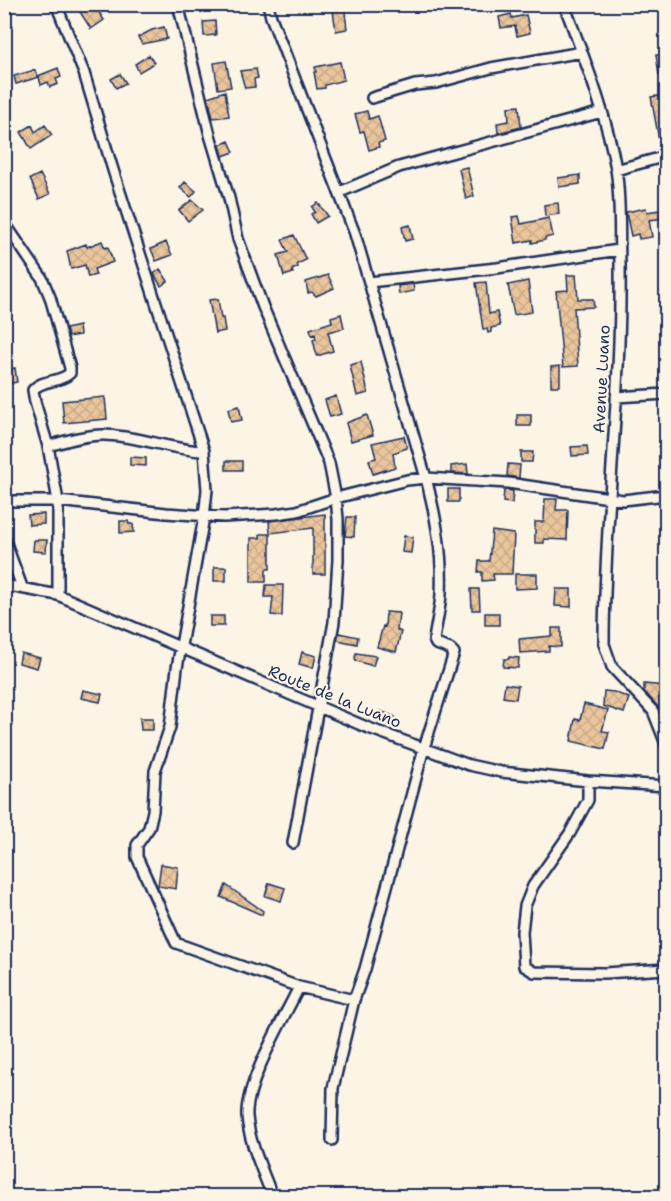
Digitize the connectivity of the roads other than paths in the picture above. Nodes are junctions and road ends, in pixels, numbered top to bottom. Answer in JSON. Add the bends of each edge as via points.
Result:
{"nodes":[{"id":1,"x":56,"y":4,"type":"edge"},
{"id":2,"x":178,"y":4,"type":"edge"},
{"id":3,"x":268,"y":4,"type":"edge"},
{"id":4,"x":564,"y":4,"type":"edge"},
{"id":5,"x":582,"y":52,"type":"junction"},
{"id":6,"x":372,"y":98,"type":"dead end"},
{"id":7,"x":602,"y":112,"type":"junction"},
{"id":8,"x":666,"y":156,"type":"edge"},
{"id":9,"x":616,"y":170,"type":"junction"},
{"id":10,"x":340,"y":192,"type":"junction"},
{"id":11,"x":4,"y":222,"type":"edge"},
{"id":12,"x":619,"y":250,"type":"junction"},
{"id":13,"x":369,"y":282,"type":"junction"},
{"id":14,"x":666,"y":394,"type":"edge"},
{"id":15,"x":616,"y":398,"type":"junction"},
{"id":16,"x":48,"y":446,"type":"junction"},
{"id":17,"x":204,"y":452,"type":"junction"},
{"id":18,"x":426,"y":478,"type":"junction"},
{"id":19,"x":666,"y":495,"type":"edge"},
{"id":20,"x":336,"y":498,"type":"junction"},
{"id":21,"x":609,"y":498,"type":"junction"},
{"id":22,"x":4,"y":501,"type":"edge"},
{"id":23,"x":58,"y":501,"type":"junction"},
{"id":24,"x":204,"y":517,"type":"junction"},
{"id":25,"x":4,"y":538,"type":"edge"},
{"id":26,"x":4,"y":585,"type":"edge"},
{"id":27,"x":22,"y":587,"type":"junction"},
{"id":28,"x":58,"y":595,"type":"junction"},
{"id":29,"x":182,"y":650,"type":"junction"},
{"id":30,"x":317,"y":706,"type":"junction"},
{"id":31,"x":666,"y":744,"type":"edge"},
{"id":32,"x":424,"y":748,"type":"junction"},
{"id":33,"x":588,"y":782,"type":"junction"},
{"id":34,"x":666,"y":786,"type":"edge"},
{"id":35,"x":293,"y":843,"type":"dead end"},
{"id":36,"x":666,"y":969,"type":"edge"},
{"id":37,"x":299,"y":987,"type":"junction"},
{"id":38,"x":354,"y":1000,"type":"junction"},
{"id":39,"x":332,"y":1140,"type":"dead end"},
{"id":40,"x":272,"y":1197,"type":"edge"}],
"edges":[{"from":1,"to":17,"type":"street","via":[[84,73]]},
{"from":2,"to":20,"type":"street","via":[[238,238],[329,463]]},
{"from":3,"to":10,"type":"street"},
{"from":4,"to":5,"type":"street","name":"Avenue Luano"},
{"from":5,"to":6,"type":"street","via":[[491,68]]},
{"from":5,"to":7,"type":"street","name":"Avenue Luano"},
{"from":7,"to":9,"type":"street","name":"Avenue Luano"},
{"from":7,"to":10,"type":"street","via":[[399,167]]},
{"from":8,"to":9,"type":"street"},
{"from":9,"to":12,"type":"street","name":"Avenue Luano"},
{"from":10,"to":13,"type":"street"},
{"from":11,"to":16,"type":"street","via":[[42,278],[70,368],[66,377],[33,390]]},
{"from":12,"to":13,"type":"street"},
{"from":12,"to":15,"type":"street","name":"Avenue Luano"},
{"from":13,"to":18,"type":"street"},
{"from":14,"to":15,"type":"street"},
{"from":15,"to":21,"type":"street","name":"Avenue Luano"},
{"from":16,"to":17,"type":"street","via":[[103,435]]},
{"from":16,"to":23,"type":"street"},
{"from":17,"to":24,"type":"street"},
{"from":18,"to":20,"type":"street"},
{"from":18,"to":21,"type":"street","via":[[508,483]]},
{"from":18,"to":32,"type":"street","via":[[440,541],[441,595],[434,642],[454,653]]},
{"from":19,"to":21,"type":"street"},
{"from":20,"to":24,"type":"street","via":[[276,514]]},
{"from":20,"to":30,"type":"street","via":[[334,622]]},
{"from":21,"to":31,"type":"street","name":"Avenue Luano","via":[[604,644],[612,667],[653,711]]},
{"from":22,"to":23,"type":"street"},
{"from":23,"to":24,"type":"street"},
{"from":23,"to":28,"type":"street"},
{"from":24,"to":29,"type":"street"},
{"from":25,"to":27,"type":"street"},
{"from":26,"to":27,"type":"street","name":"Route de la Luano"},
{"from":27,"to":28,"type":"street","name":"Route de la Luano"},
{"from":28,"to":29,"type":"street","name":"Route de la Luano"},
{"from":29,"to":30,"type":"street","name":"Route de la Luano"},
{"from":29,"to":37,"type":"street","via":[[170,727],[155,771],[153,811],[149,828],[137,845],[137,857],[176,943]]},
{"from":30,"to":32,"type":"street","name":"Route de la Luano"},
{"from":30,"to":35,"type":"street"},
{"from":32,"to":33,"type":"street","name":"Route de la Luano","via":[[484,769]]},
{"from":32,"to":38,"type":"street"},
{"from":33,"to":34,"type":"street","name":"Route de la Luano"},
{"from":33,"to":36,"type":"street","via":[[588,800],[533,886],[525,906],[524,966],[534,972]]},
{"from":37,"to":38,"type":"street"},
{"from":37,"to":40,"type":"street","via":[[253,1083],[247,1107]]},
{"from":38,"to":39,"type":"street","via":[[333,1089]]}]}
